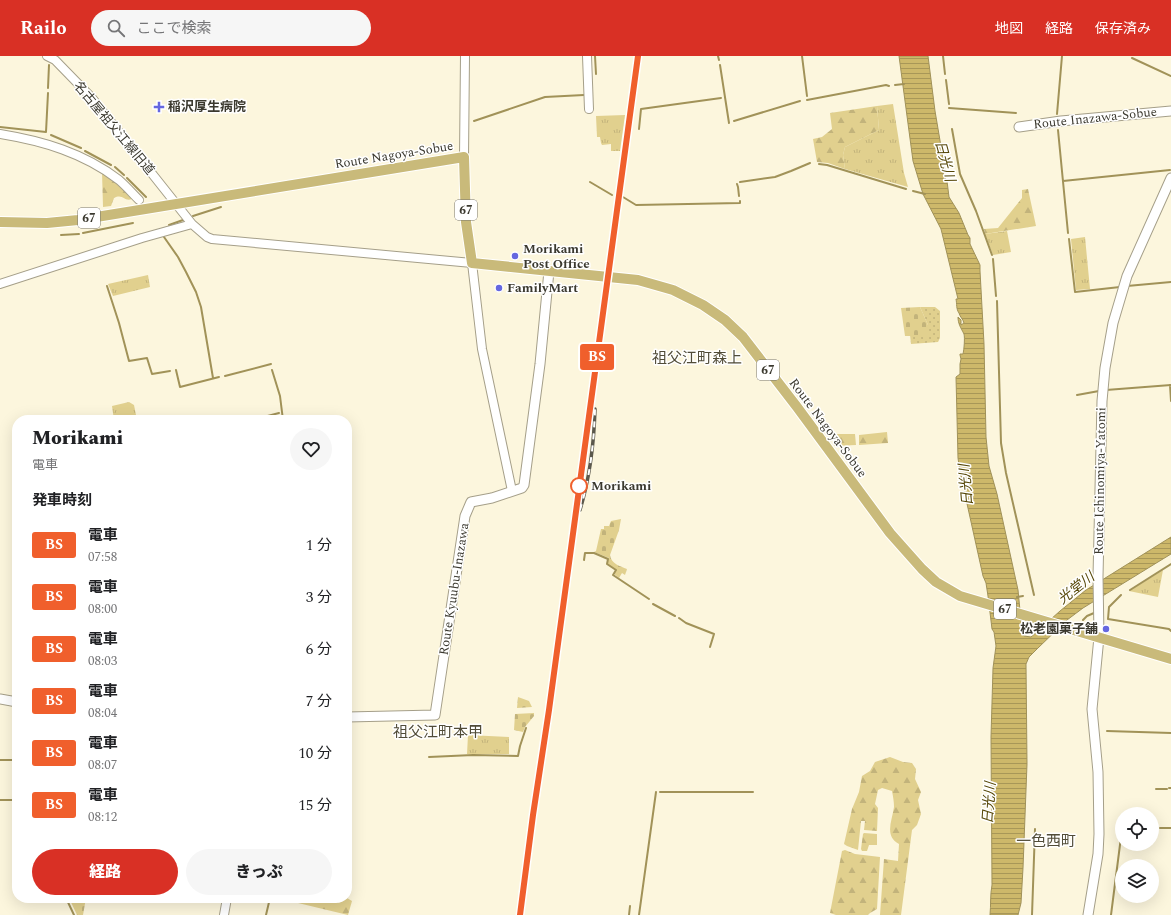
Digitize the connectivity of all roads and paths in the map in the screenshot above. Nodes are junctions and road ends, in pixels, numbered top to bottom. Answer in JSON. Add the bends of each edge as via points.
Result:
{"nodes":[{"id":1,"x":47,"y":56,"type":"edge"},
{"id":2,"x":465,"y":56,"type":"edge"},
{"id":3,"x":587,"y":56,"type":"edge"},
{"id":4,"x":590,"y":109,"type":"dead end"},
{"id":5,"x":1171,"y":110,"type":"edge"},
{"id":6,"x":1020,"y":127,"type":"dead end"},
{"id":7,"x":0,"y":134,"type":"edge"},
{"id":8,"x":464,"y":157,"type":"junction"},
{"id":9,"x":1171,"y":178,"type":"edge"},
{"id":10,"x":139,"y":200,"type":"dead end"},
{"id":11,"x":177,"y":204,"type":"junction"},
{"id":12,"x":0,"y":222,"type":"edge"},
{"id":13,"x":192,"y":224,"type":"junction"},
{"id":14,"x":472,"y":263,"type":"junction"},
{"id":15,"x":548,"y":271,"type":"junction"},
{"id":16,"x":0,"y":284,"type":"edge"},
{"id":17,"x":512,"y":492,"type":"junction"},
{"id":18,"x":1099,"y":637,"type":"junction"},
{"id":19,"x":1171,"y":659,"type":"edge"},
{"id":20,"x":0,"y":699,"type":"edge"},
{"id":21,"x":12,"y":701,"type":"edge"},
{"id":22,"x":352,"y":717,"type":"edge"},
{"id":23,"x":226,"y":903,"type":"edge"},
{"id":24,"x":224,"y":915,"type":"edge"},
{"id":25,"x":1088,"y":915,"type":"edge"}],
"edges":[{"from":1,"to":11,"type":"street","name":"名古屋祖父江線旧道","via":[[55,60],[92,98]]},
{"from":2,"to":8,"type":"street"},
{"from":3,"to":4,"type":"street"},
{"from":5,"to":6,"type":"main road","name":"Route Inazawa-Sobue"},
{"from":7,"to":10,"type":"street","via":[[30,139],[74,153],[114,177]]},
{"from":8,"to":11,"type":"main road","name":"Route Nagoya-Sobue","number":"67"},
{"from":8,"to":14,"type":"main road","name":"Route Nagoya-Sobue","number":"67","via":[[466,222]]},
{"from":9,"to":18,"type":"main road","name":"Route Ichinomiya-Yatomi","via":[[1127,276],[1109,342],[1102,401]]},
{"from":11,"to":12,"type":"main road","name":"Route Nagoya-Sobue","number":"67","via":[[67,221]]},
{"from":11,"to":13,"type":"street","name":"名古屋祖父江線旧道"},
{"from":13,"to":14,"type":"street","name":"名古屋祖父江線旧道","via":[[212,239]]},
{"from":13,"to":16,"type":"street"},
{"from":14,"to":15,"type":"main road","name":"Route Nagoya-Sobue","number":"67"},
{"from":14,"to":17,"type":"street","via":[[482,349]]},
{"from":15,"to":17,"type":"main road","name":"Route Kyuubu-Inazawa","via":[[540,364],[524,485]]},
{"from":15,"to":18,"type":"main road","name":"Route Nagoya-Sobue","number":"67","via":[[655,284],[703,304],[743,337],[890,533],[936,582],[960,596]]},
{"from":17,"to":22,"type":"main road","name":"Route Kyuubu-Inazawa","via":[[471,502],[465,516],[435,715]]},
{"from":18,"to":19,"type":"main road","name":"Route Nagoya-Sobue","number":"67"},
{"from":18,"to":25,"type":"main road","name":"Route Ichinomiya-Yatomi","via":[[1092,709],[1098,772],[1099,834]]},
{"from":20,"to":21,"type":"main road"},
{"from":23,"to":24,"type":"street"}]}
